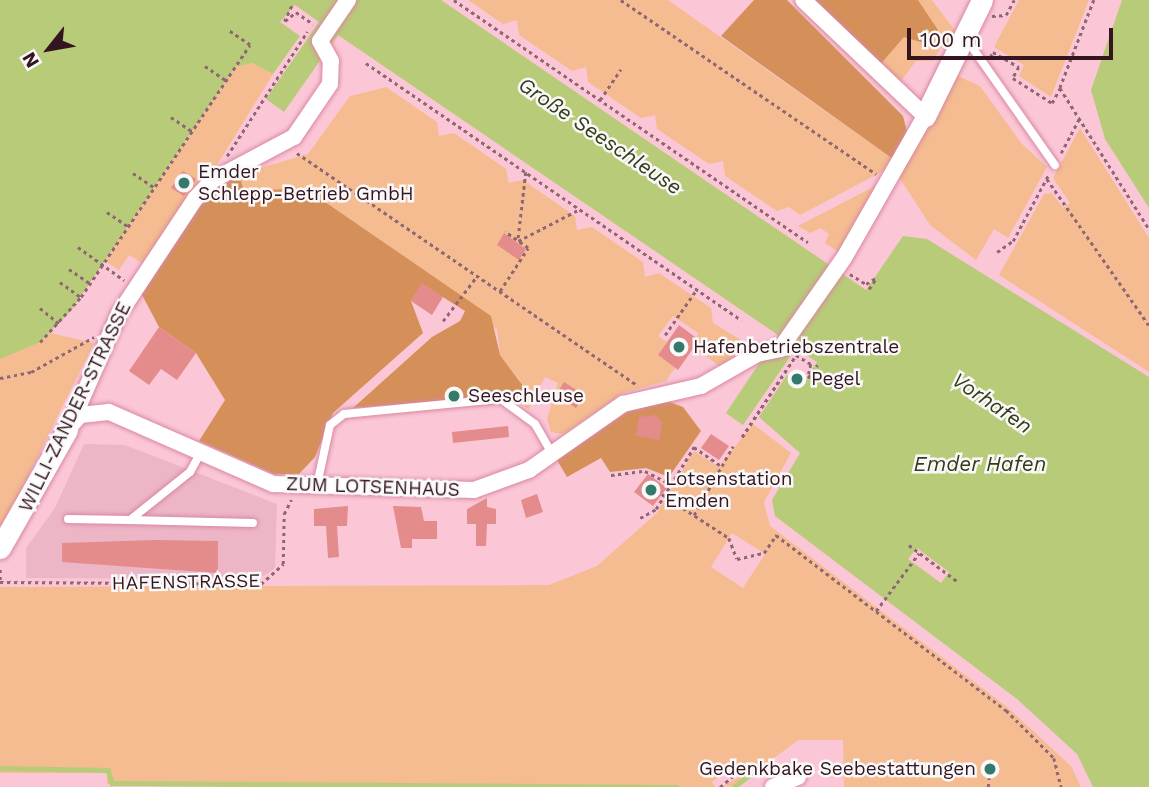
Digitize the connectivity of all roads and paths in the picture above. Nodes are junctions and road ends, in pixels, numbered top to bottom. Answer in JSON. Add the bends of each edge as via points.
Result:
{"nodes":[{"id":1,"x":348,"y":0,"type":"edge"},
{"id":2,"x":454,"y":0,"type":"edge"},
{"id":3,"x":621,"y":0,"type":"edge"},
{"id":4,"x":803,"y":0,"type":"edge"},
{"id":5,"x":1014,"y":0,"type":"edge"},
{"id":6,"x":1094,"y":0,"type":"edge"},
{"id":7,"x":981,"y":5,"type":"edge"},
{"id":8,"x":292,"y":6,"type":"dead end"},
{"id":9,"x":229,"y":31,"type":"dead end"},
{"id":10,"x":967,"y":40,"type":"junction"},
{"id":11,"x":997,"y":54,"type":"dead end"},
{"id":12,"x":366,"y":63,"type":"dead end"},
{"id":13,"x":205,"y":66,"type":"dead end"},
{"id":14,"x":621,"y":68,"type":"dead end"},
{"id":15,"x":226,"y":80,"type":"dead end"},
{"id":16,"x":1060,"y":88,"type":"junction"},
{"id":17,"x":600,"y":100,"type":"junction"},
{"id":18,"x":925,"y":116,"type":"junction"},
{"id":19,"x":171,"y":117,"type":"dead end"},
{"id":20,"x":1079,"y":119,"type":"junction"},
{"id":21,"x":192,"y":131,"type":"dead end"},
{"id":22,"x":295,"y":152,"type":"dead end"},
{"id":23,"x":1055,"y":164,"type":"junction"},
{"id":24,"x":526,"y":172,"type":"junction"},
{"id":25,"x":133,"y":173,"type":"dead end"},
{"id":26,"x":882,"y":178,"type":"dead end"},
{"id":27,"x":1046,"y":179,"type":"junction"},
{"id":28,"x":213,"y":180,"type":"junction"},
{"id":29,"x":154,"y":187,"type":"dead end"},
{"id":30,"x":580,"y":209,"type":"junction"},
{"id":31,"x":107,"y":212,"type":"dead end"},
{"id":32,"x":128,"y":226,"type":"dead end"},
{"id":33,"x":1149,"y":229,"type":"edge"},
{"id":34,"x":505,"y":232,"type":"dead end"},
{"id":35,"x":518,"y":241,"type":"junction"},
{"id":36,"x":808,"y":242,"type":"dead end"},
{"id":37,"x":78,"y":247,"type":"dead end"},
{"id":38,"x":997,"y":252,"type":"dead end"},
{"id":39,"x":69,"y":269,"type":"dead end"},
{"id":40,"x":477,"y":275,"type":"junction"},
{"id":41,"x":858,"y":279,"type":"dead end"},
{"id":42,"x":60,"y":282,"type":"dead end"},
{"id":43,"x":90,"y":283,"type":"junction"},
{"id":44,"x":134,"y":287,"type":"junction"},
{"id":45,"x":697,"y":289,"type":"junction"},
{"id":46,"x":869,"y":289,"type":"dead end"},
{"id":47,"x":499,"y":291,"type":"junction"},
{"id":48,"x":81,"y":297,"type":"junction"},
{"id":49,"x":40,"y":308,"type":"dead end"},
{"id":50,"x":742,"y":320,"type":"dead end"},
{"id":51,"x":443,"y":321,"type":"dead end"},
{"id":52,"x":60,"y":324,"type":"junction"},
{"id":53,"x":1149,"y":326,"type":"edge"},
{"id":54,"x":107,"y":335,"type":"junction"},
{"id":55,"x":665,"y":335,"type":"dead end"},
{"id":56,"x":40,"y":342,"type":"dead end"},
{"id":57,"x":817,"y":365,"type":"dead end"},
{"id":58,"x":786,"y":367,"type":"junction"},
{"id":59,"x":0,"y":378,"type":"edge"},
{"id":60,"x":649,"y":394,"type":"junction"},
{"id":61,"x":67,"y":430,"type":"junction"},
{"id":62,"x":733,"y":446,"type":"dead end"},
{"id":63,"x":201,"y":452,"type":"junction"},
{"id":64,"x":552,"y":454,"type":"junction"},
{"id":65,"x":720,"y":465,"type":"junction"},
{"id":66,"x":611,"y":475,"type":"dead end"},
{"id":67,"x":671,"y":484,"type":"junction"},
{"id":68,"x":297,"y":487,"type":"junction"},
{"id":69,"x":316,"y":488,"type":"junction"},
{"id":70,"x":662,"y":494,"type":"dead end"},
{"id":71,"x":694,"y":515,"type":"junction"},
{"id":72,"x":640,"y":518,"type":"dead end"},
{"id":73,"x":68,"y":520,"type":"dead end"},
{"id":74,"x":130,"y":520,"type":"junction"},
{"id":75,"x":253,"y":523,"type":"dead end"},
{"id":76,"x":6,"y":541,"type":"edge"},
{"id":77,"x":909,"y":545,"type":"dead end"},
{"id":78,"x":919,"y":553,"type":"junction"},
{"id":79,"x":957,"y":580,"type":"dead end"},
{"id":80,"x":0,"y":582,"type":"edge"},
{"id":81,"x":876,"y":611,"type":"junction"},
{"id":82,"x":990,"y":769,"type":"dead end"},
{"id":83,"x":732,"y":777,"type":"dead end"},
{"id":84,"x":798,"y":777,"type":"dead end"},
{"id":85,"x":720,"y":787,"type":"edge"},
{"id":86,"x":773,"y":787,"type":"edge"},
{"id":87,"x":988,"y":787,"type":"edge"},
{"id":88,"x":1061,"y":787,"type":"edge"}],
"edges":[{"from":1,"to":28,"type":"street","name":"WILLI-ZANDER-STRASSE","via":[[320,41],[331,61],[331,81],[294,137]]},
{"from":2,"to":17,"type":"path"},
{"from":3,"to":26,"type":"path"},
{"from":4,"to":18,"type":"street"},
{"from":5,"to":7,"type":"path","via":[[1004,17]]},
{"from":6,"to":16,"type":"path"},
{"from":7,"to":10,"type":"street"},
{"from":8,"to":28,"type":"path","via":[[285,21],[296,12],[313,23]]},
{"from":9,"to":43,"type":"path","via":[[250,45]]},
{"from":10,"to":18,"type":"street"},
{"from":10,"to":23,"type":"lane"},
{"from":11,"to":16,"type":"path","via":[[1020,67],[1013,78],[1052,103]]},
{"from":12,"to":24,"type":"path"},
{"from":13,"to":15,"type":"path"},
{"from":14,"to":17,"type":"path"},
{"from":16,"to":20,"type":"path"},
{"from":17,"to":36,"type":"path"},
{"from":18,"to":60,"type":"street","name":"ZUM LOTSENHAUS","via":[[838,268],[787,343],[712,382]]},
{"from":19,"to":21,"type":"path"},
{"from":20,"to":23,"type":"path"},
{"from":20,"to":33,"type":"path"},
{"from":22,"to":40,"type":"path"},
{"from":23,"to":27,"type":"path"},
{"from":24,"to":30,"type":"path"},
{"from":24,"to":35,"type":"path"},
{"from":25,"to":29,"type":"path"},
{"from":27,"to":38,"type":"path","via":[[1013,241]]},
{"from":27,"to":53,"type":"path"},
{"from":28,"to":44,"type":"street","name":"WILLI-ZANDER-STRASSE"},
{"from":30,"to":35,"type":"path"},
{"from":30,"to":45,"type":"path"},
{"from":31,"to":32,"type":"path"},
{"from":34,"to":35,"type":"path"},
{"from":35,"to":47,"type":"path","via":[[528,248]]},
{"from":37,"to":44,"type":"path"},
{"from":39,"to":43,"type":"path"},
{"from":40,"to":47,"type":"path"},
{"from":40,"to":51,"type":"path"},
{"from":41,"to":46,"type":"path","via":[[868,284],[877,274]]},
{"from":42,"to":48,"type":"path"},
{"from":43,"to":48,"type":"path"},
{"from":44,"to":54,"type":"street","name":"WILLI-ZANDER-STRASSE"},
{"from":45,"to":50,"type":"path"},
{"from":45,"to":55,"type":"path"},
{"from":47,"to":60,"type":"path"},
{"from":48,"to":52,"type":"path"},
{"from":49,"to":52,"type":"path"},
{"from":52,"to":56,"type":"path"},
{"from":54,"to":59,"type":"path","via":[[93,337],[31,372]]},
{"from":54,"to":61,"type":"street","name":"WILLI-ZANDER-STRASSE"},
{"from":57,"to":58,"type":"path","via":[[806,379],[809,362],[796,355]]},
{"from":58,"to":58,"type":"path","via":[[738,436],[741,439]]},
{"from":60,"to":64,"type":"street","name":"ZUM LOTSENHAUS","via":[[610,412]]},
{"from":61,"to":63,"type":"street","name":"ZUM LOTSENHAUS","via":[[89,412],[109,412]]},
{"from":61,"to":76,"type":"street","name":"WILLI-ZANDER-STRASSE"},
{"from":62,"to":65,"type":"path"},
{"from":63,"to":68,"type":"street","name":"ZUM LOTSENHAUS","via":[[273,484]]},
{"from":63,"to":74,"type":"lane","via":[[190,472]]},
{"from":64,"to":69,"type":"street","name":"ZUM LOTSENHAUS","via":[[501,485],[474,490]]},
{"from":64,"to":69,"type":"lane","via":[[535,424],[501,399],[344,414],[330,425]]},
{"from":65,"to":67,"type":"path","via":[[694,447]]},
{"from":65,"to":71,"type":"path"},
{"from":66,"to":67,"type":"path","via":[[645,471]]},
{"from":67,"to":72,"type":"path","via":[[656,509]]},
{"from":68,"to":69,"type":"street","name":"ZUM LOTSENHAUS"},
{"from":68,"to":80,"type":"path","name":"HAFENSTRASSE","via":[[284,514],[283,564],[268,582]]},
{"from":70,"to":71,"type":"path","bridge":true},
{"from":71,"to":81,"type":"path","via":[[729,538],[737,559],[764,554],[776,535]]},
{"from":73,"to":74,"type":"lane"},
{"from":74,"to":75,"type":"lane"},
{"from":77,"to":78,"type":"path"},
{"from":78,"to":79,"type":"path"},
{"from":78,"to":81,"type":"path"},
{"from":81,"to":88,"type":"path","via":[[1022,726],[1055,758]]},
{"from":82,"to":87,"type":"path"},
{"from":83,"to":85,"type":"path"},
{"from":84,"to":86,"type":"street"}]}
